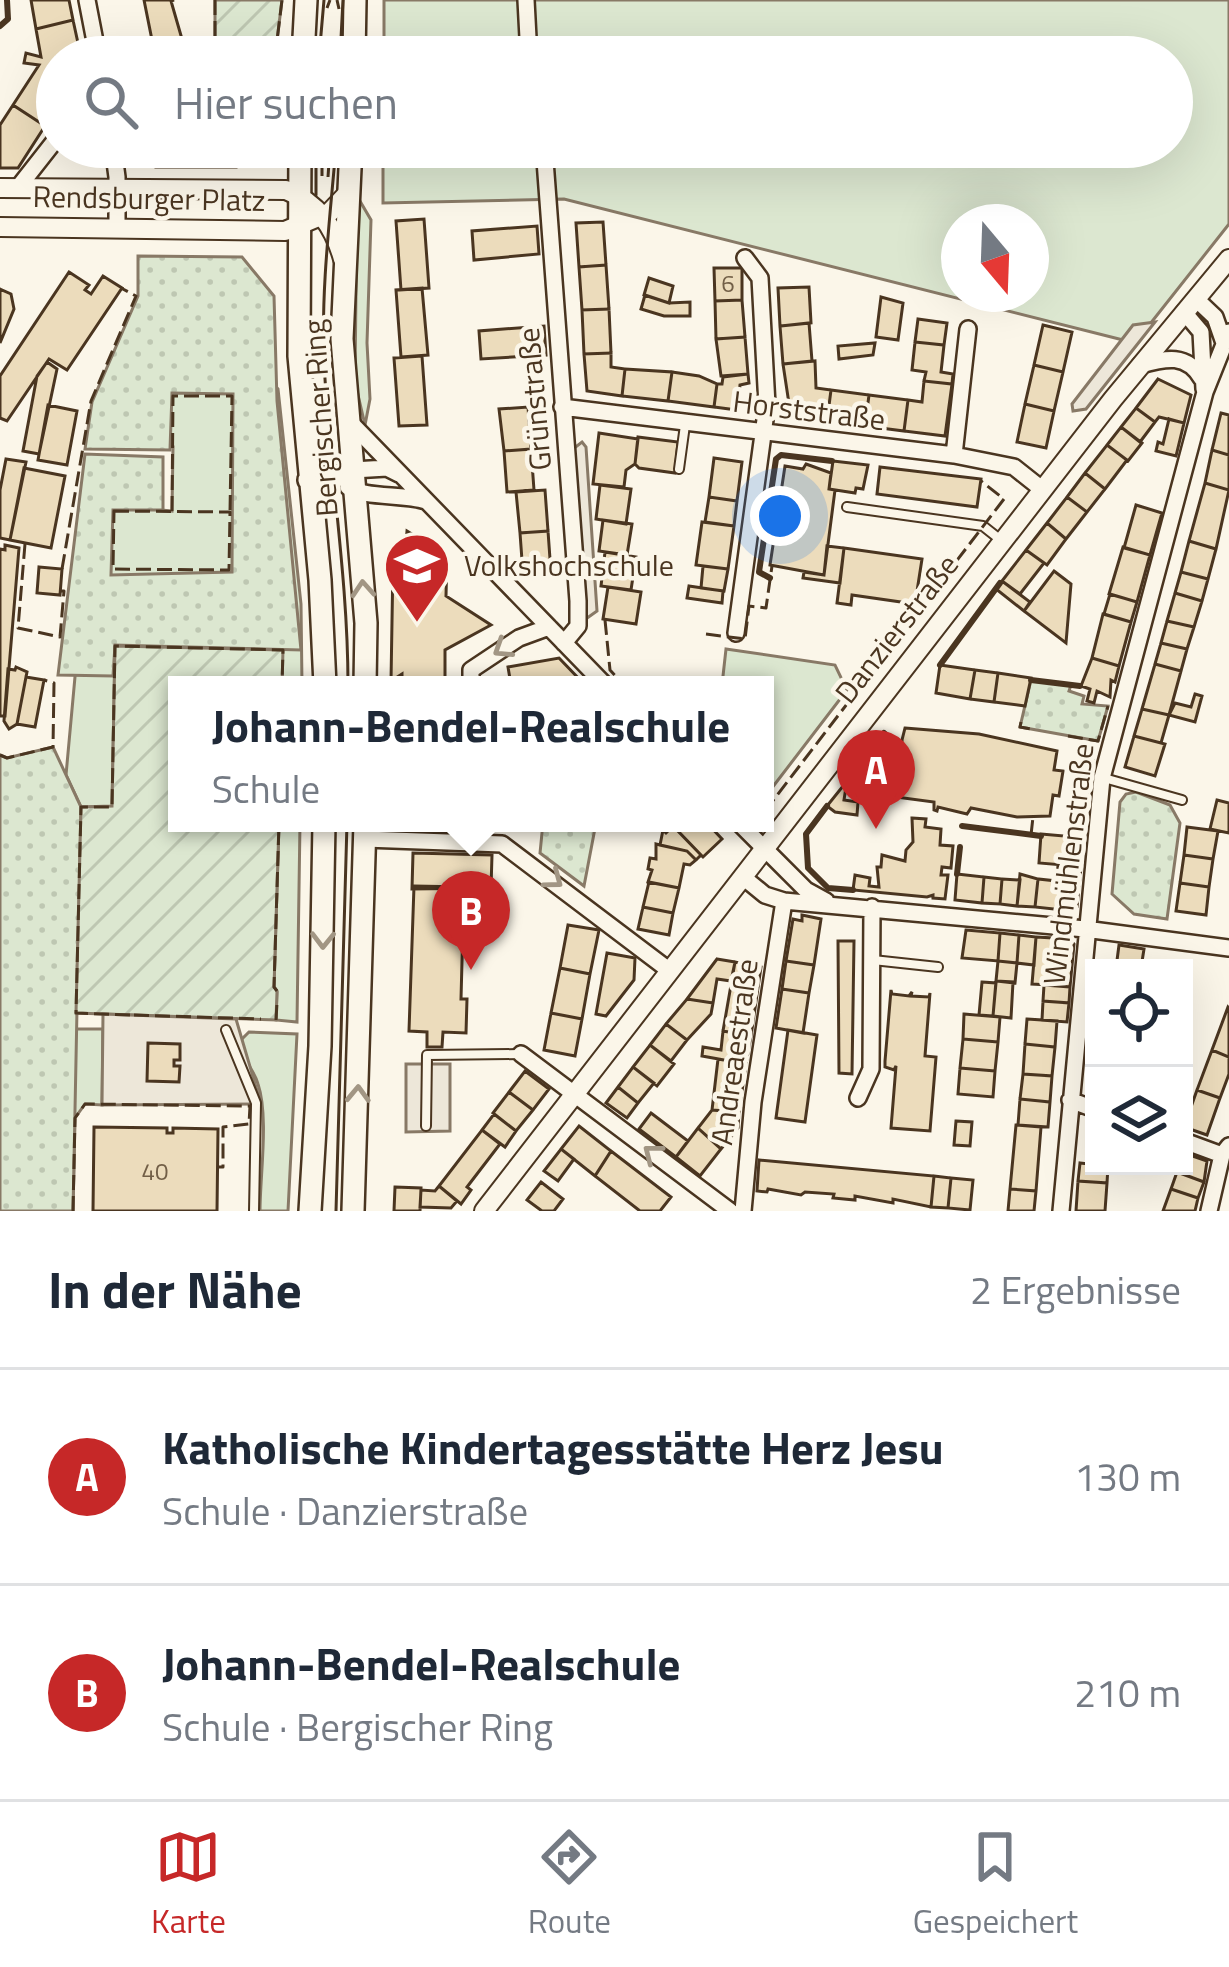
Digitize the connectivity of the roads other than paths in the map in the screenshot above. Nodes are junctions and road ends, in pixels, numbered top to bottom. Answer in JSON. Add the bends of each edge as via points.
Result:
{"nodes":[{"id":1,"x":87,"y":0,"type":"edge"},
{"id":2,"x":307,"y":0,"type":"edge"},
{"id":3,"x":356,"y":0,"type":"edge"},
{"id":4,"x":526,"y":0,"type":"edge"},
{"id":5,"x":94,"y":36,"type":"edge"},
{"id":6,"x":304,"y":36,"type":"edge"},
{"id":7,"x":355,"y":36,"type":"edge"},
{"id":8,"x":529,"y":36,"type":"edge"},
{"id":9,"x":36,"y":160,"type":"edge"},
{"id":10,"x":116,"y":168,"type":"edge"},
{"id":11,"x":300,"y":168,"type":"edge"},
{"id":12,"x":351,"y":168,"type":"edge"},
{"id":13,"x":545,"y":168,"type":"edge"},
{"id":14,"x":118,"y":188,"type":"junction"},
{"id":15,"x":9,"y":189,"type":"edge"},
{"id":16,"x":350,"y":191,"type":"junction"},
{"id":17,"x":299,"y":196,"type":"junction"},
{"id":18,"x":323,"y":217,"type":"junction"},
{"id":19,"x":0,"y":227,"type":"edge"},
{"id":20,"x":117,"y":229,"type":"junction"},
{"id":21,"x":298,"y":229,"type":"junction"},
{"id":22,"x":745,"y":258,"type":"dead end"},
{"id":23,"x":1229,"y":259,"type":"edge"},
{"id":24,"x":343,"y":260,"type":"junction"},
{"id":25,"x":1190,"y":306,"type":"junction"},
{"id":26,"x":968,"y":329,"type":"dead end"},
{"id":27,"x":1228,"y":342,"type":"edge"},
{"id":28,"x":1140,"y":365,"type":"junction"},
{"id":29,"x":1204,"y":385,"type":"junction"},
{"id":30,"x":562,"y":407,"type":"junction"},
{"id":31,"x":349,"y":421,"type":"junction"},
{"id":32,"x":685,"y":423,"type":"junction"},
{"id":33,"x":764,"y":433,"type":"junction"},
{"id":34,"x":953,"y":455,"type":"junction"},
{"id":35,"x":679,"y":469,"type":"dead end"},
{"id":36,"x":344,"y":473,"type":"junction"},
{"id":37,"x":407,"y":477,"type":"junction"},
{"id":38,"x":309,"y":480,"type":"junction"},
{"id":39,"x":1042,"y":490,"type":"junction"},
{"id":40,"x":356,"y":493,"type":"junction"},
{"id":41,"x":426,"y":501,"type":"junction"},
{"id":42,"x":847,"y":507,"type":"dead end"},
{"id":43,"x":1003,"y":542,"type":"junction"},
{"id":44,"x":549,"y":627,"type":"junction"},
{"id":45,"x":736,"y":633,"type":"dead end"},
{"id":46,"x":564,"y":643,"type":"junction"},
{"id":47,"x":325,"y":676,"type":"edge"},
{"id":48,"x":365,"y":676,"type":"edge"},
{"id":49,"x":471,"y":676,"type":"edge"},
{"id":50,"x":596,"y":676,"type":"edge"},
{"id":51,"x":1102,"y":778,"type":"junction"},
{"id":52,"x":1182,"y":800,"type":"dead end"},
{"id":53,"x":324,"y":832,"type":"edge"},
{"id":54,"x":365,"y":832,"type":"edge"},
{"id":55,"x":375,"y":832,"type":"edge"},
{"id":56,"x":468,"y":832,"type":"edge"},
{"id":57,"x":748,"y":832,"type":"edge"},
{"id":58,"x":468,"y":841,"type":"junction"},
{"id":59,"x":765,"y":849,"type":"junction"},
{"id":60,"x":743,"y":877,"type":"junction"},
{"id":61,"x":784,"y":901,"type":"junction"},
{"id":62,"x":829,"y":902,"type":"junction"},
{"id":63,"x":872,"y":907,"type":"junction"},
{"id":64,"x":1085,"y":929,"type":"junction"},
{"id":65,"x":1229,"y":948,"type":"edge"},
{"id":66,"x":872,"y":960,"type":"junction"},
{"id":67,"x":938,"y":967,"type":"dead end"},
{"id":68,"x":670,"y":971,"type":"junction"},
{"id":69,"x":226,"y":1030,"type":"dead end"},
{"id":70,"x":521,"y":1054,"type":"joint"},
{"id":71,"x":575,"y":1093,"type":"junction"},
{"id":72,"x":858,"y":1098,"type":"dead end"},
{"id":73,"x":1070,"y":1100,"type":"junction"},
{"id":74,"x":1085,"y":1106,"type":"edge"},
{"id":75,"x":426,"y":1126,"type":"dead end"},
{"id":76,"x":1193,"y":1143,"type":"edge"},
{"id":77,"x":1226,"y":1150,"type":"edge"},
{"id":78,"x":315,"y":1156,"type":"junction"},
{"id":79,"x":254,"y":1211,"type":"edge"},
{"id":80,"x":310,"y":1211,"type":"edge"},
{"id":81,"x":320,"y":1211,"type":"edge"},
{"id":82,"x":353,"y":1211,"type":"edge"},
{"id":83,"x":484,"y":1211,"type":"edge"},
{"id":84,"x":730,"y":1211,"type":"edge"},
{"id":85,"x":743,"y":1211,"type":"edge"},
{"id":86,"x":1061,"y":1211,"type":"edge"},
{"id":87,"x":1209,"y":1211,"type":"edge"}],
"edges":[{"from":1,"to":5,"type":"street"},
{"from":2,"to":6,"type":"main road"},
{"from":3,"to":7,"type":"main road"},
{"from":4,"to":8,"type":"street"},
{"from":9,"to":15,"type":"street"},
{"from":10,"to":14,"type":"street"},
{"from":11,"to":17,"type":"main road","name":"Bergischer Ring"},
{"from":12,"to":16,"type":"main road","name":"Bergischer Ring"},
{"from":13,"to":30,"type":"street","name":"Grünstraße"},
{"from":14,"to":15,"type":"street","name":"Rendsburger Platz"},
{"from":14,"to":17,"type":"street","name":"Rendsburger Platz"},
{"from":14,"to":20,"type":"street"},
{"from":16,"to":18,"type":"street"},
{"from":16,"to":24,"type":"main road","name":"Bergischer Ring"},
{"from":17,"to":18,"type":"street"},
{"from":17,"to":21,"type":"main road","name":"Bergischer Ring"},
{"from":18,"to":21,"type":"street"},
{"from":18,"to":24,"type":"street"},
{"from":19,"to":20,"type":"street","name":"Rendsburger Platz"},
{"from":20,"to":21,"type":"street","name":"Rendsburger Platz"},
{"from":21,"to":38,"type":"main road","name":"Bergischer Ring"},
{"from":22,"to":33,"type":"street","via":[[760,278]]},
{"from":23,"to":25,"type":"street","name":"Danzierstraße"},
{"from":24,"to":31,"type":"main road","name":"Bergischer Ring"},
{"from":25,"to":27,"type":"street","name":"Windmühlenstraße","via":[[1215,317]]},
{"from":25,"to":28,"type":"street","name":"Danzierstraße"},
{"from":25,"to":29,"type":"street","name":"Windmühlenstraße","via":[[1201,332]]},
{"from":26,"to":34,"type":"street"},
{"from":27,"to":29,"type":"street","name":"Windmühlenstraße"},
{"from":28,"to":29,"type":"street","via":[[1182,360]]},
{"from":28,"to":39,"type":"street","name":"Danzierstraße"},
{"from":29,"to":51,"type":"street","name":"Windmühlenstraße"},
{"from":30,"to":32,"type":"street","name":"Horststraße"},
{"from":30,"to":46,"type":"street","name":"Grünstraße","via":[[578,601],[578,626]]},
{"from":31,"to":36,"type":"main road","name":"Bergischer Ring"},
{"from":31,"to":37,"type":"street"},
{"from":32,"to":33,"type":"street","name":"Horststraße"},
{"from":32,"to":35,"type":"lane"},
{"from":33,"to":34,"type":"street","name":"Horststraße"},
{"from":33,"to":45,"type":"street"},
{"from":34,"to":39,"type":"street","name":"Horststraße","via":[[1014,467]]},
{"from":36,"to":37,"type":"street","via":[[387,468]]},
{"from":36,"to":38,"type":"main road"},
{"from":36,"to":40,"type":"main road","name":"Bergischer Ring"},
{"from":37,"to":41,"type":"street"},
{"from":38,"to":47,"type":"main road","name":"Bergischer Ring"},
{"from":39,"to":43,"type":"street","name":"Danzierstraße"},
{"from":40,"to":41,"type":"street"},
{"from":48,"to":40,"type":"main road","name":"Bergischer Ring","one_way":true},
{"from":41,"to":44,"type":"street"},
{"from":42,"to":43,"type":"lane","via":[[982,526]]},
{"from":43,"to":59,"type":"street","name":"Danzierstraße"},
{"from":44,"to":46,"type":"street"},
{"from":44,"to":49,"type":"street","one_way":true,"via":[[519,638]]},
{"from":46,"to":50,"type":"street"},
{"from":51,"to":52,"type":"lane"},
{"from":51,"to":64,"type":"street","name":"Windmühlenstraße"},
{"from":53,"to":78,"type":"main road","one_way":true},
{"from":82,"to":54,"type":"main road","one_way":true},
{"from":55,"to":58,"type":"street"},
{"from":56,"to":58,"type":"street"},
{"from":57,"to":59,"type":"street"},
{"from":58,"to":68,"type":"street","one_way":true,"via":[[514,849]]},
{"from":59,"to":60,"type":"street","name":"Danzierstraße"},
{"from":59,"to":62,"type":"street"},
{"from":60,"to":61,"type":"street"},
{"from":60,"to":68,"type":"street","name":"Danzierstraße"},
{"from":61,"to":62,"type":"street"},
{"from":61,"to":85,"type":"street","name":"Andreaestraße"},
{"from":62,"to":63,"type":"street"},
{"from":63,"to":64,"type":"street"},
{"from":63,"to":66,"type":"street"},
{"from":64,"to":65,"type":"street"},
{"from":64,"to":73,"type":"street","name":"Windmühlenstraße"},
{"from":66,"to":67,"type":"lane"},
{"from":66,"to":72,"type":"street","via":[[871,1069]]},
{"from":68,"to":71,"type":"street","name":"Danzierstraße"},
{"from":69,"to":79,"type":"lane","via":[[256,1103]]},
{"from":70,"to":71,"type":"street"},
{"from":70,"to":75,"type":"lane","via":[[427,1054]]},
{"from":71,"to":83,"type":"street","name":"Danzierstraße"},
{"from":84,"to":71,"type":"street","one_way":true},
{"from":73,"to":74,"type":"street"},
{"from":73,"to":86,"type":"street","name":"Windmühlenstraße"},
{"from":76,"to":77,"type":"street"},
{"from":77,"to":87,"type":"street"},
{"from":78,"to":80,"type":"main road"},
{"from":78,"to":81,"type":"main road"}]}
